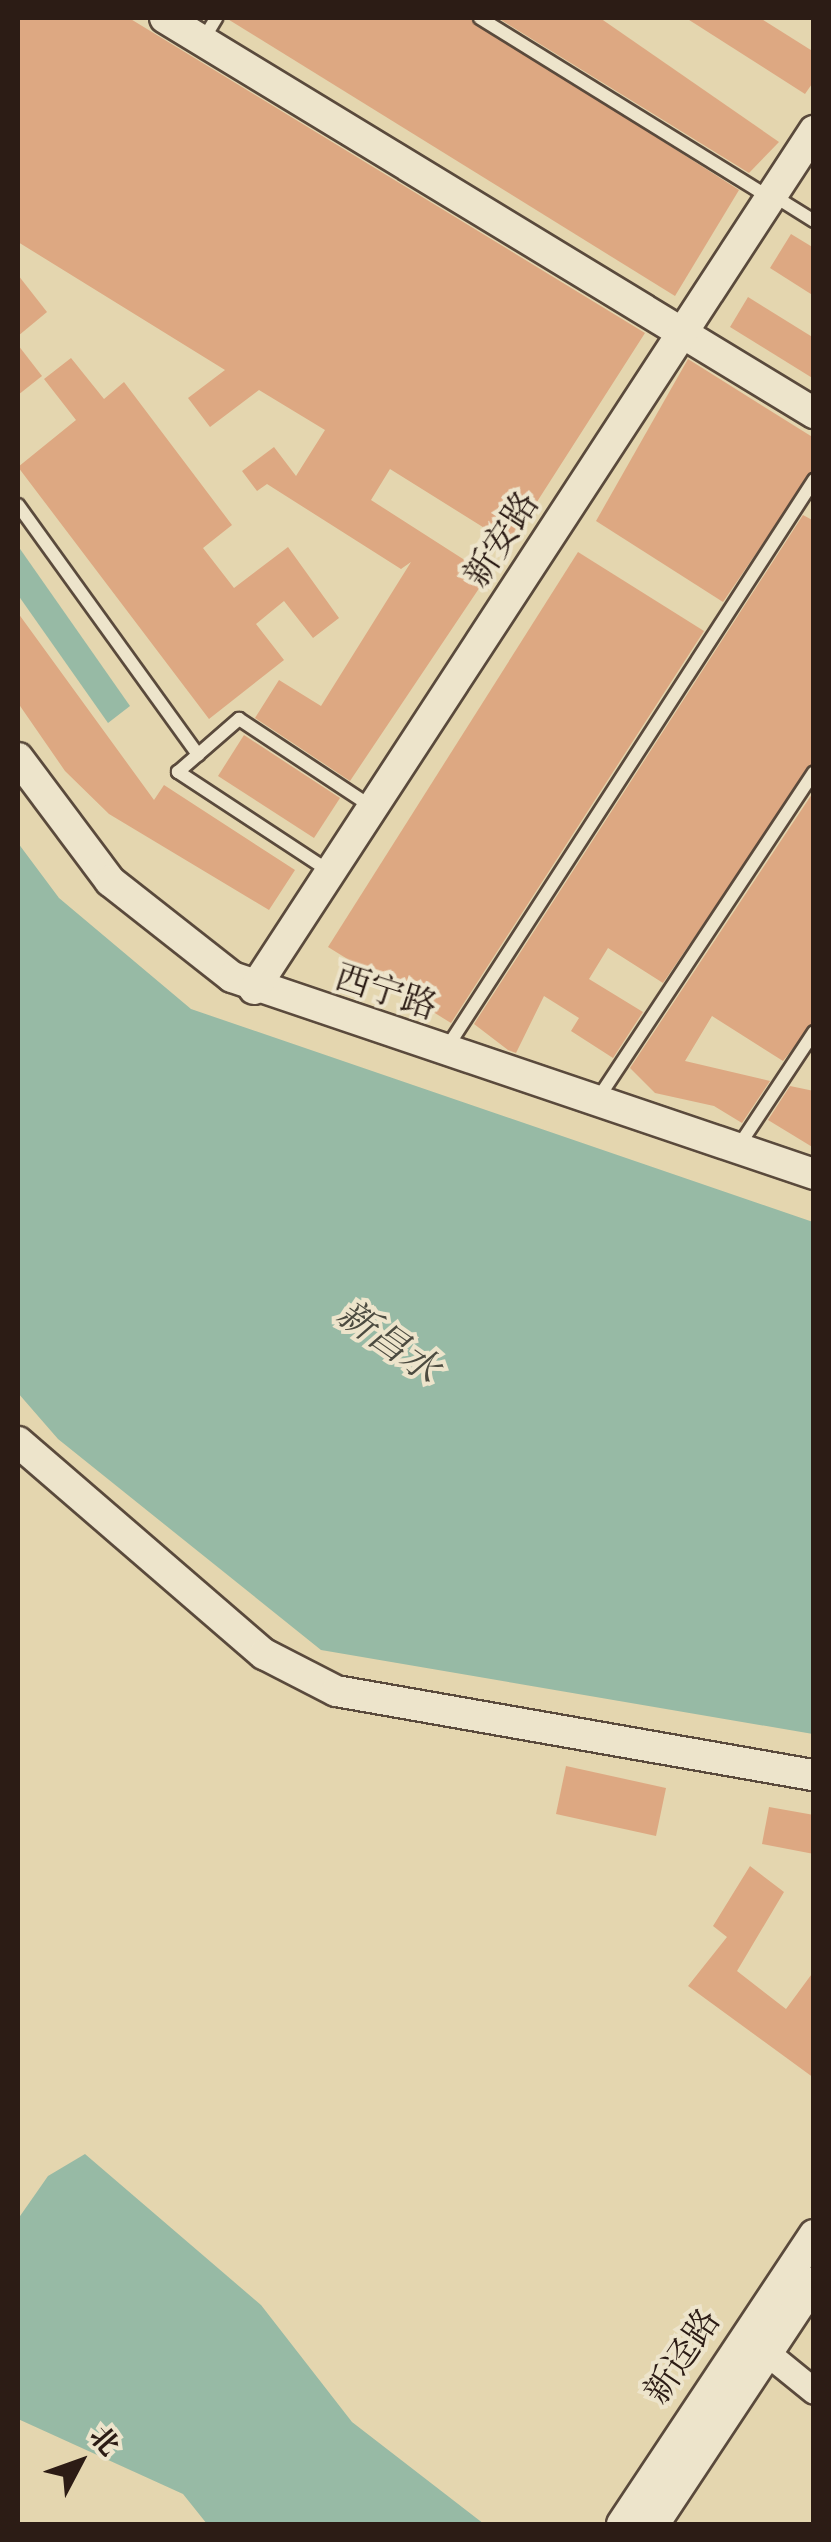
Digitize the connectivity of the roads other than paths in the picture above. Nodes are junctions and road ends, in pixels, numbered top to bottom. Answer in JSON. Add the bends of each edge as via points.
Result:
{"nodes":[{"id":1,"x":165,"y":18,"type":"edge"},
{"id":2,"x":480,"y":18,"type":"edge"},
{"id":3,"x":209,"y":29,"type":"edge"},
{"id":4,"x":814,"y":131,"type":"edge"},
{"id":5,"x":771,"y":196,"type":"junction"},
{"id":6,"x":814,"y":220,"type":"edge"},
{"id":7,"x":684,"y":329,"type":"junction"},
{"id":8,"x":814,"y":413,"type":"edge"},
{"id":9,"x":814,"y":480,"type":"edge"},
{"id":10,"x":18,"y":504,"type":"edge"},
{"id":11,"x":198,"y":755,"type":"junction"},
{"id":12,"x":18,"y":758,"type":"edge"},
{"id":13,"x":814,"y":772,"type":"edge"},
{"id":14,"x":374,"y":808,"type":"junction"},
{"id":15,"x":331,"y":872,"type":"junction"},
{"id":16,"x":254,"y":988,"type":"junction"},
{"id":17,"x":814,"y":1032,"type":"edge"},
{"id":18,"x":443,"y":1052,"type":"junction"},
{"id":19,"x":596,"y":1102,"type":"junction"},
{"id":20,"x":738,"y":1147,"type":"junction"},
{"id":21,"x":814,"y":1174,"type":"edge"},
{"id":22,"x":18,"y":1442,"type":"edge"},
{"id":23,"x":814,"y":1775,"type":"edge"},
{"id":24,"x":814,"y":2235,"type":"edge"},
{"id":25,"x":814,"y":2282,"type":"edge"},
{"id":26,"x":766,"y":2352,"type":"junction"},
{"id":27,"x":814,"y":2391,"type":"edge"},
{"id":28,"x":622,"y":2524,"type":"edge"},
{"id":29,"x":654,"y":2524,"type":"edge"}],
"edges":[{"from":1,"to":3,"type":"street"},
{"from":2,"to":5,"type":"lane"},
{"from":3,"to":7,"type":"street"},
{"from":4,"to":5,"type":"street","name":"新安路"},
{"from":5,"to":6,"type":"lane"},
{"from":5,"to":7,"type":"street","name":"新安路"},
{"from":7,"to":8,"type":"street"},
{"from":7,"to":14,"type":"street","name":"新安路"},
{"from":9,"to":18,"type":"lane"},
{"from":10,"to":11,"type":"lane"},
{"from":11,"to":14,"type":"lane","via":[[240,719]]},
{"from":11,"to":15,"type":"lane","via":[[178,772]]},
{"from":12,"to":16,"type":"street","name":"西宁路","via":[[136,907]]},
{"from":13,"to":19,"type":"lane"},
{"from":14,"to":15,"type":"street","name":"新安路"},
{"from":15,"to":16,"type":"street","name":"新安路"},
{"from":16,"to":18,"type":"street","name":"西宁路"},
{"from":17,"to":20,"type":"lane"},
{"from":18,"to":19,"type":"street","name":"西宁路"},
{"from":19,"to":20,"type":"street","name":"西宁路"},
{"from":20,"to":21,"type":"street","name":"西宁路"},
{"from":22,"to":23,"type":"street","via":[[264,1654],[336,1691]]},
{"from":24,"to":28,"type":"street","name":"新迳路"},
{"from":25,"to":26,"type":"street","name":"新迳路"},
{"from":26,"to":27,"type":"street"},
{"from":26,"to":29,"type":"street","name":"新迳路"}]}
